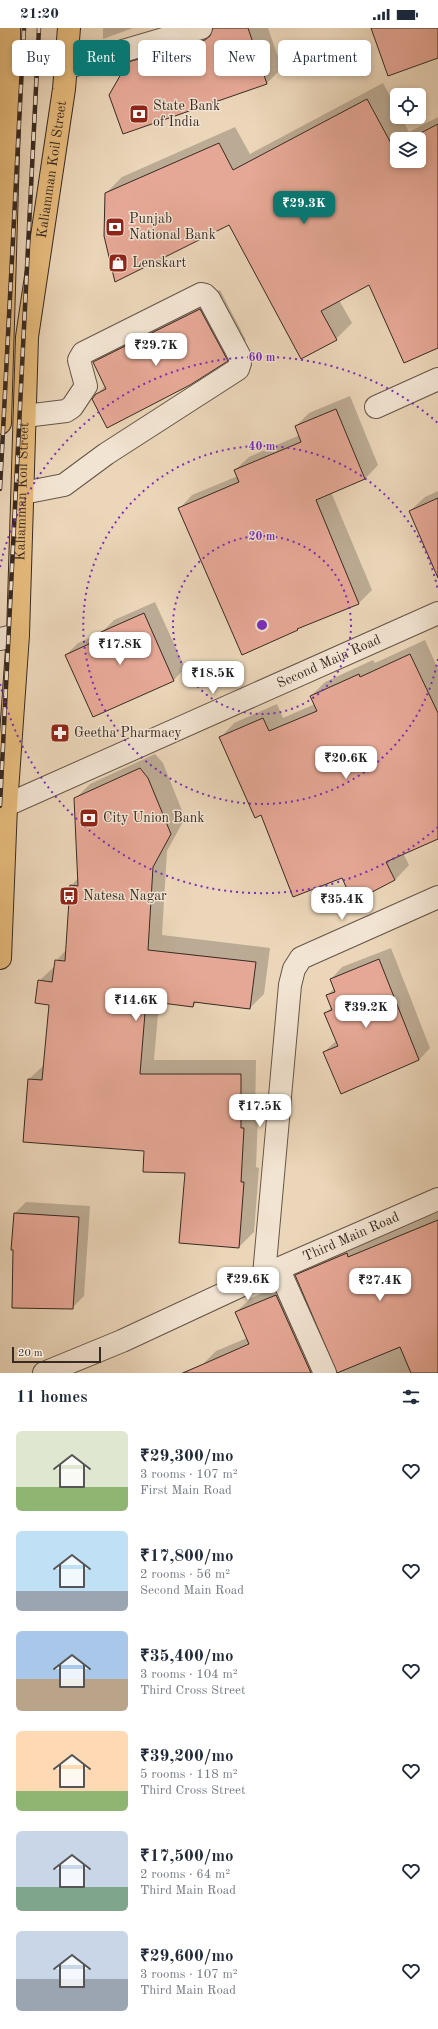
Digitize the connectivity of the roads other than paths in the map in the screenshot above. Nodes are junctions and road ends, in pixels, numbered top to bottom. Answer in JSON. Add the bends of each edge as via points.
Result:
{"nodes":[{"id":1,"x":9,"y":28,"type":"edge"},
{"id":2,"x":69,"y":28,"type":"edge"},
{"id":3,"x":201,"y":28,"type":"edge"},
{"id":4,"x":65,"y":68,"type":"joint"},
{"id":5,"x":65,"y":76,"type":"edge"},
{"id":6,"x":438,"y":379,"type":"edge"},
{"id":7,"x":376,"y":407,"type":"dead end"},
{"id":8,"x":25,"y":416,"type":"junction"},
{"id":9,"x":0,"y":423,"type":"edge"},
{"id":10,"x":22,"y":493,"type":"junction"},
{"id":11,"x":438,"y":613,"type":"edge"},
{"id":12,"x":9,"y":637,"type":"edge"},
{"id":13,"x":3,"y":807,"type":"edge"},
{"id":14,"x":438,"y":897,"type":"edge"},
{"id":15,"x":0,"y":958,"type":"edge"},
{"id":16,"x":438,"y":1199,"type":"edge"},
{"id":17,"x":271,"y":1272,"type":"junction"},
{"id":18,"x":44,"y":1373,"type":"edge"},
{"id":19,"x":325,"y":1373,"type":"edge"}],
"edges":[{"from":1,"to":9,"type":"main road","name":"Kaliamman Koil Street","via":[[10,86]]},
{"from":2,"to":4,"type":"main road","name":"Kaliamman Koil Street"},
{"from":3,"to":4,"type":"street"},
{"from":5,"to":8,"type":"main road","name":"Kaliamman Koil Street","via":[[27,337]]},
{"from":6,"to":7,"type":"street"},
{"from":8,"to":10,"type":"main road","name":"Kaliamman Koil Street"},
{"from":8,"to":10,"type":"street","via":[[66,411],[72,407],[86,386],[79,360],[83,353],[202,294],[209,299],[240,357],[238,369],[106,454],[64,485]]},
{"from":10,"to":12,"type":"main road","name":"Kaliamman Koil Street"},
{"from":11,"to":13,"type":"street","name":"Second Main Road"},
{"from":12,"to":13,"type":"main road","name":"Kaliamman Koil Street"},
{"from":13,"to":15,"type":"main road","name":"Kaliamman Koil Street"},
{"from":14,"to":17,"type":"street","via":[[301,958],[294,969],[290,985]]},
{"from":16,"to":17,"type":"street","name":"Third Main Road"},
{"from":17,"to":18,"type":"street","name":"Third Main Road","via":[[122,1341]]},
{"from":17,"to":19,"type":"street"}]}
